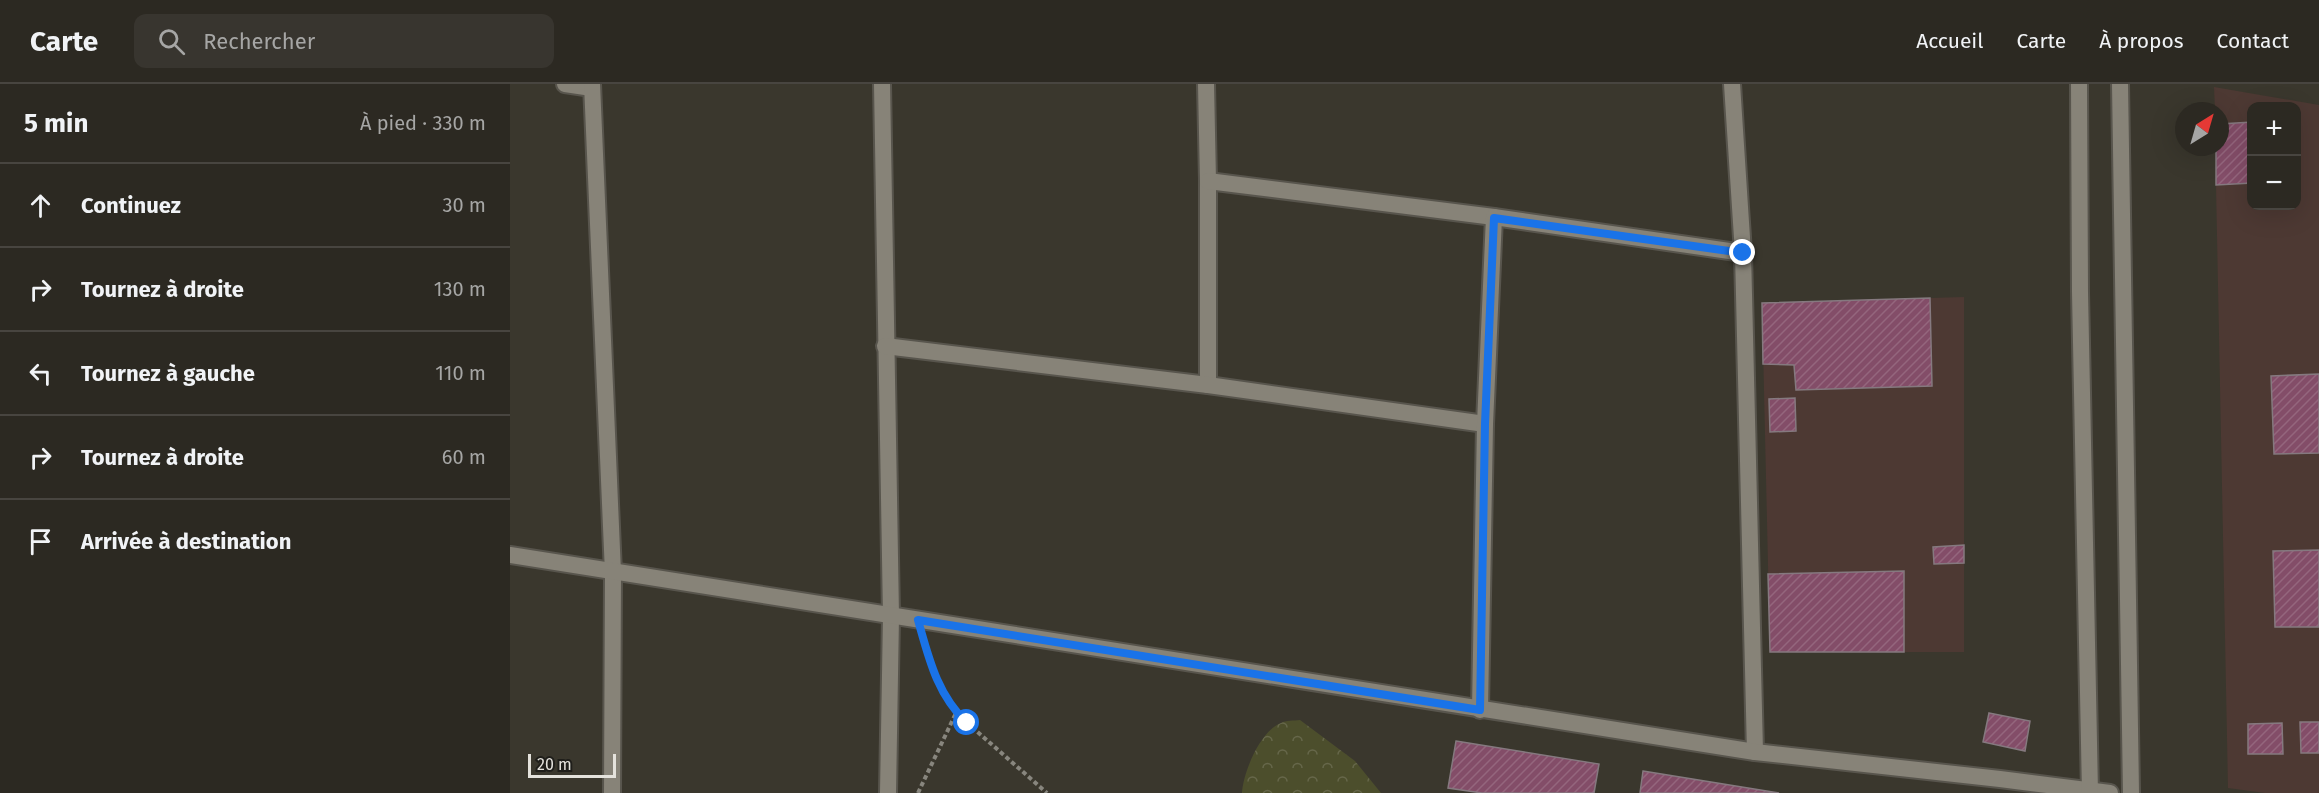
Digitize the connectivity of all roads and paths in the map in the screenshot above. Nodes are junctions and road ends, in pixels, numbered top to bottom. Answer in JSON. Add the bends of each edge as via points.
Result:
{"nodes":[{"id":1,"x":565,"y":84,"type":"edge"},
{"id":2,"x":882,"y":84,"type":"edge"},
{"id":3,"x":1206,"y":84,"type":"edge"},
{"id":4,"x":1732,"y":84,"type":"edge"},
{"id":5,"x":2079,"y":84,"type":"edge"},
{"id":6,"x":2120,"y":84,"type":"edge"},
{"id":7,"x":592,"y":86,"type":"edge"},
{"id":8,"x":1208,"y":182,"type":"junction"},
{"id":9,"x":1494,"y":218,"type":"junction"},
{"id":10,"x":1743,"y":253,"type":"junction"},
{"id":11,"x":885,"y":346,"type":"junction"},
{"id":12,"x":1208,"y":385,"type":"junction"},
{"id":13,"x":1485,"y":424,"type":"junction"},
{"id":14,"x":510,"y":555,"type":"edge"},
{"id":15,"x":613,"y":573,"type":"junction"},
{"id":16,"x":891,"y":616,"type":"junction"},
{"id":17,"x":918,"y":620,"type":"junction"},
{"id":18,"x":1480,"y":710,"type":"junction"},
{"id":19,"x":956,"y":713,"type":"junction"},
{"id":20,"x":1755,"y":752,"type":"junction"},
{"id":21,"x":2090,"y":791,"type":"edge"},
{"id":22,"x":612,"y":793,"type":"edge"},
{"id":23,"x":888,"y":793,"type":"edge"},
{"id":24,"x":918,"y":793,"type":"edge"},
{"id":25,"x":1047,"y":793,"type":"edge"},
{"id":26,"x":2110,"y":793,"type":"edge"},
{"id":27,"x":2131,"y":793,"type":"edge"}],
"edges":[{"from":1,"to":7,"type":"street"},
{"from":2,"to":11,"type":"street"},
{"from":3,"to":8,"type":"street"},
{"from":4,"to":10,"type":"street"},
{"from":5,"to":21,"type":"street"},
{"from":6,"to":27,"type":"street"},
{"from":7,"to":15,"type":"street"},
{"from":8,"to":9,"type":"street"},
{"from":8,"to":12,"type":"street"},
{"from":9,"to":10,"type":"street"},
{"from":9,"to":13,"type":"street"},
{"from":10,"to":20,"type":"street"},
{"from":11,"to":12,"type":"street"},
{"from":11,"to":16,"type":"street"},
{"from":12,"to":13,"type":"street"},
{"from":13,"to":18,"type":"street"},
{"from":14,"to":15,"type":"street"},
{"from":15,"to":16,"type":"street"},
{"from":15,"to":22,"type":"street"},
{"from":16,"to":17,"type":"street"},
{"from":16,"to":23,"type":"street"},
{"from":17,"to":18,"type":"street"},
{"from":17,"to":19,"type":"path","via":[[935,678]]},
{"from":18,"to":20,"type":"street"},
{"from":19,"to":24,"type":"path"},
{"from":19,"to":25,"type":"path"},
{"from":20,"to":21,"type":"street"},
{"from":21,"to":26,"type":"street"}]}
